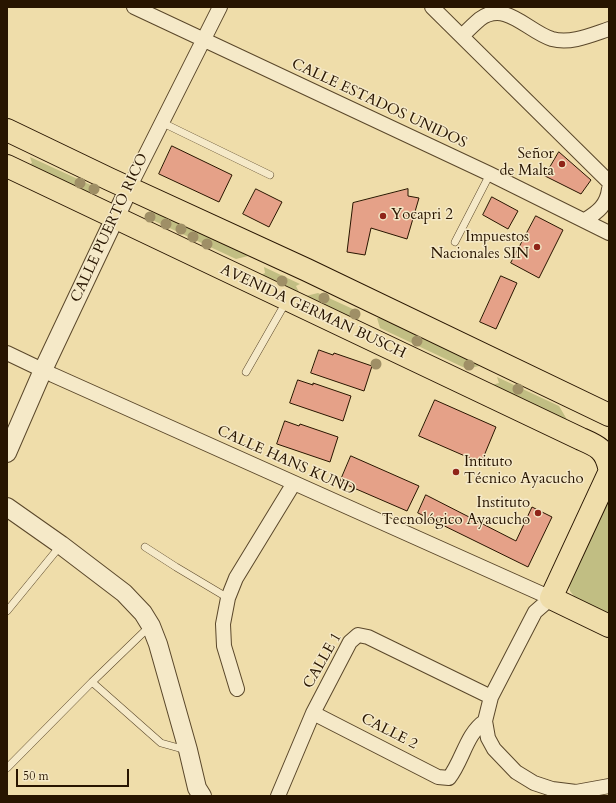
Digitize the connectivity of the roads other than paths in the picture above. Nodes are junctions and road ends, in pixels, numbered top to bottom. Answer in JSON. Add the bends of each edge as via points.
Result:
{"nodes":[{"id":1,"x":134,"y":7,"type":"edge"},
{"id":2,"x":220,"y":7,"type":"edge"},
{"id":3,"x":432,"y":7,"type":"edge"},
{"id":4,"x":609,"y":29,"type":"edge"},
{"id":5,"x":462,"y":36,"type":"junction"},
{"id":6,"x":202,"y":40,"type":"junction"},
{"id":7,"x":161,"y":122,"type":"junction"},
{"id":8,"x":7,"y":130,"type":"edge"},
{"id":9,"x":7,"y":166,"type":"edge"},
{"id":10,"x":490,"y":174,"type":"junction"},
{"id":11,"x":270,"y":175,"type":"dead end"},
{"id":12,"x":609,"y":182,"type":"edge"},
{"id":13,"x":129,"y":188,"type":"junction"},
{"id":14,"x":609,"y":188,"type":"edge"},
{"id":15,"x":115,"y":218,"type":"junction"},
{"id":16,"x":585,"y":220,"type":"junction"},
{"id":17,"x":609,"y":233,"type":"edge"},
{"id":18,"x":456,"y":242,"type":"dead end"},
{"id":19,"x":288,"y":300,"type":"junction"},
{"id":20,"x":7,"y":353,"type":"edge"},
{"id":21,"x":43,"y":370,"type":"junction"},
{"id":22,"x":246,"y":372,"type":"dead end"},
{"id":23,"x":609,"y":415,"type":"edge"},
{"id":24,"x":7,"y":453,"type":"edge"},
{"id":25,"x":609,"y":467,"type":"edge"},
{"id":26,"x":609,"y":473,"type":"edge"},
{"id":27,"x":294,"y":483,"type":"junction"},
{"id":28,"x":7,"y":507,"type":"edge"},
{"id":29,"x":62,"y":545,"type":"junction"},
{"id":30,"x":146,"y":547,"type":"dead end"},
{"id":31,"x":228,"y":598,"type":"junction"},
{"id":32,"x":551,"y":598,"type":"junction"},
{"id":33,"x":7,"y":611,"type":"edge"},
{"id":34,"x":151,"y":626,"type":"junction"},
{"id":35,"x":609,"y":626,"type":"edge"},
{"id":36,"x":92,"y":682,"type":"junction"},
{"id":37,"x":237,"y":689,"type":"dead end"},
{"id":38,"x":491,"y":697,"type":"junction"},
{"id":39,"x":313,"y":713,"type":"junction"},
{"id":40,"x":485,"y":721,"type":"junction"},
{"id":41,"x":188,"y":750,"type":"junction"},
{"id":42,"x":7,"y":768,"type":"edge"},
{"id":43,"x":609,"y":786,"type":"edge"},
{"id":44,"x":197,"y":793,"type":"edge"},
{"id":45,"x":278,"y":796,"type":"edge"}],
"edges":[{"from":1,"to":6,"type":"street","name":"CALLE ESTADOS UNIDOS"},
{"from":2,"to":6,"type":"street","name":"CALLE PUERTO RICO"},
{"from":3,"to":5,"type":"street"},
{"from":4,"to":5,"type":"street","via":[[564,41],[552,39],[504,13],[493,13],[480,18]]},
{"from":5,"to":12,"type":"street"},
{"from":6,"to":7,"type":"street","name":"CALLE PUERTO RICO"},
{"from":6,"to":10,"type":"street","name":"CALLE ESTADOS UNIDOS"},
{"from":7,"to":11,"type":"lane"},
{"from":7,"to":13,"type":"street","name":"CALLE PUERTO RICO"},
{"from":8,"to":13,"type":"main road"},
{"from":9,"to":15,"type":"main road","name":"AVENIDA GERMAN BUSCH"},
{"from":10,"to":16,"type":"street","name":"CALLE ESTADOS UNIDOS"},
{"from":10,"to":18,"type":"lane"},
{"from":13,"to":15,"type":"street","name":"CALLE PUERTO RICO"},
{"from":13,"to":23,"type":"main road","via":[[314,273]]},
{"from":14,"to":16,"type":"street","via":[[605,204],[597,213]]},
{"from":15,"to":19,"type":"main road","name":"AVENIDA GERMAN BUSCH"},
{"from":15,"to":21,"type":"street","name":"CALLE PUERTO RICO"},
{"from":16,"to":17,"type":"street","name":"CALLE ESTADOS UNIDOS"},
{"from":19,"to":22,"type":"lane"},
{"from":19,"to":25,"type":"main road","name":"AVENIDA GERMAN BUSCH","via":[[599,447],[607,457]]},
{"from":20,"to":21,"type":"street","name":"CALLE HANS KUND"},
{"from":21,"to":24,"type":"street","name":"CALLE PUERTO RICO"},
{"from":21,"to":27,"type":"street","name":"CALLE HANS KUND"},
{"from":26,"to":32,"type":"main road"},
{"from":27,"to":31,"type":"street","via":[[236,578]]},
{"from":27,"to":32,"type":"street","name":"CALLE HANS KUND"},
{"from":28,"to":29,"type":"street"},
{"from":29,"to":33,"type":"lane"},
{"from":29,"to":34,"type":"street","via":[[124,593],[143,613]]},
{"from":30,"to":31,"type":"lane"},
{"from":31,"to":37,"type":"street","via":[[223,624],[224,646]]},
{"from":32,"to":35,"type":"main road"},
{"from":32,"to":38,"type":"street","via":[[535,612]]},
{"from":34,"to":36,"type":"lane"},
{"from":34,"to":41,"type":"street"},
{"from":36,"to":41,"type":"lane","via":[[161,743]]},
{"from":36,"to":42,"type":"lane"},
{"from":38,"to":39,"type":"street","name":"CALLE 1","via":[[368,637],[358,636],[350,642]]},
{"from":38,"to":40,"type":"street"},
{"from":39,"to":40,"type":"street","name":"CALLE 2","via":[[438,777],[450,778],[471,736]]},
{"from":39,"to":45,"type":"street","name":"CALLE 1"},
{"from":40,"to":43,"type":"street","via":[[488,738],[494,749],[516,772],[534,783],[552,789],[576,792]]},
{"from":41,"to":44,"type":"street"}]}
